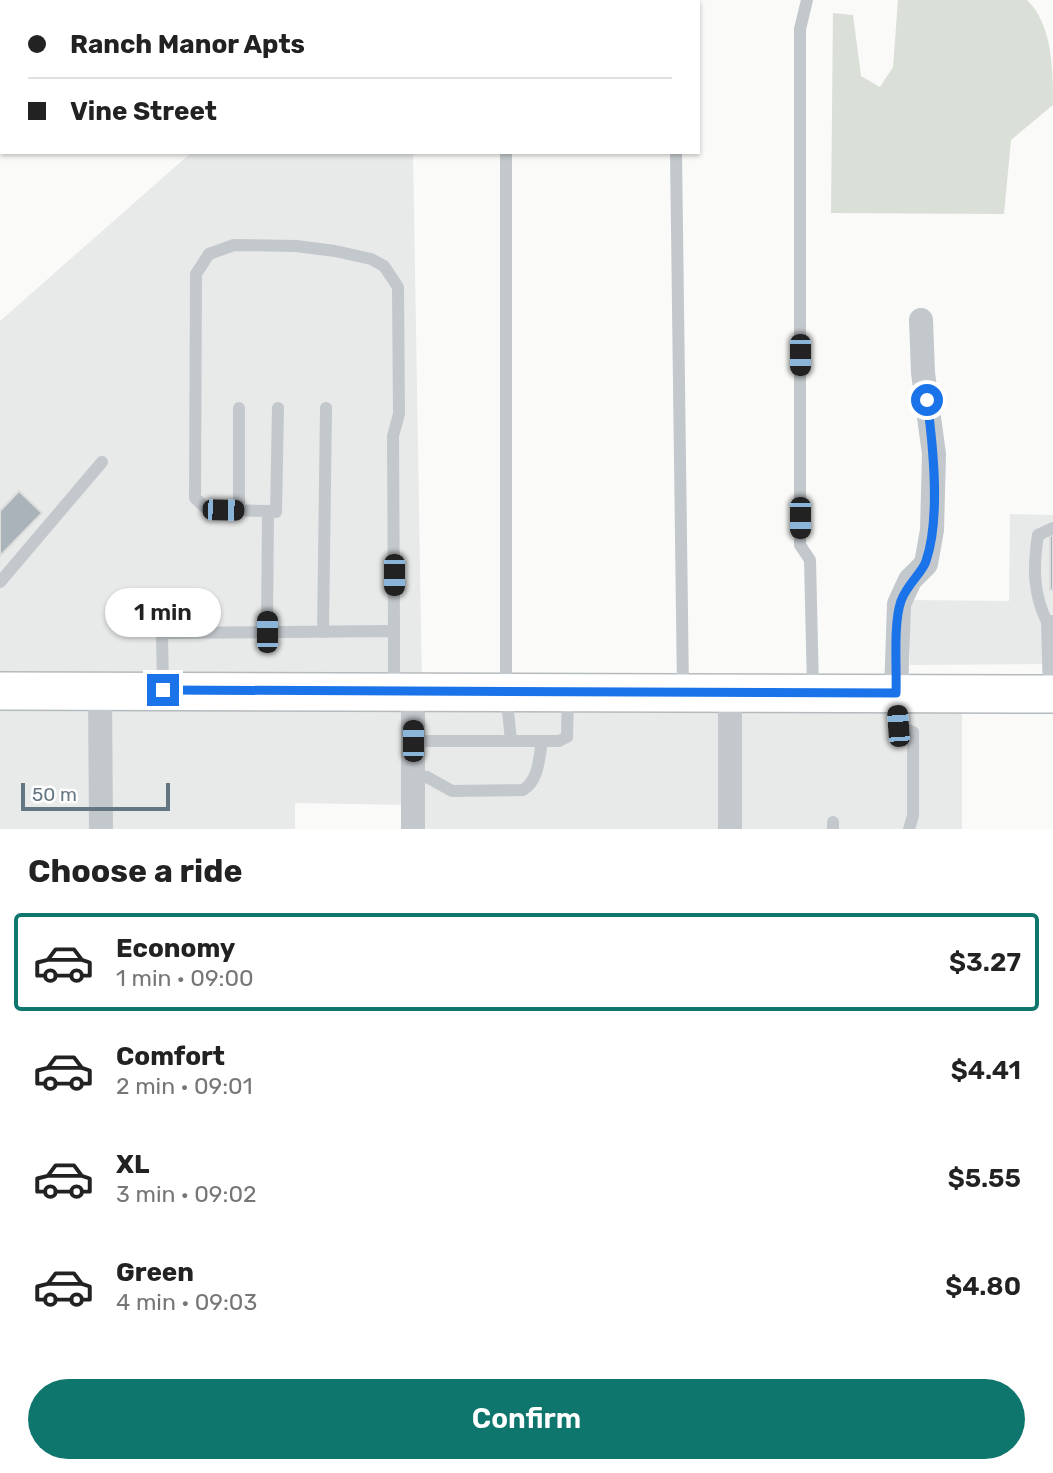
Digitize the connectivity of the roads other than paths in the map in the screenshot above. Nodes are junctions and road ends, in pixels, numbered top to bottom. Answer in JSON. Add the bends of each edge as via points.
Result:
{"nodes":[{"id":1,"x":807,"y":0,"type":"edge"},
{"id":2,"x":506,"y":154,"type":"edge"},
{"id":3,"x":676,"y":154,"type":"edge"},
{"id":4,"x":921,"y":320,"type":"dead end"},
{"id":5,"x":239,"y":408,"type":"dead end"},
{"id":6,"x":278,"y":408,"type":"dead end"},
{"id":7,"x":326,"y":408,"type":"dead end"},
{"id":8,"x":102,"y":462,"type":"dead end"},
{"id":9,"x":239,"y":510,"type":"junction"},
{"id":10,"x":268,"y":511,"type":"junction"},
{"id":11,"x":1053,"y":528,"type":"edge"},
{"id":12,"x":0,"y":582,"type":"edge"},
{"id":13,"x":1050,"y":622,"type":"edge"},
{"id":14,"x":394,"y":631,"type":"junction"},
{"id":15,"x":267,"y":632,"type":"junction"},
{"id":16,"x":323,"y":632,"type":"junction"},
{"id":17,"x":163,"y":690,"type":"junction"},
{"id":18,"x":403,"y":690,"type":"junction"},
{"id":19,"x":0,"y":691,"type":"edge"},
{"id":20,"x":100,"y":691,"type":"junction"},
{"id":21,"x":506,"y":691,"type":"junction"},
{"id":22,"x":568,"y":691,"type":"junction"},
{"id":23,"x":683,"y":691,"type":"junction"},
{"id":24,"x":730,"y":691,"type":"junction"},
{"id":25,"x":813,"y":693,"type":"junction"},
{"id":26,"x":896,"y":693,"type":"junction"},
{"id":27,"x":1051,"y":694,"type":"edge"},
{"id":28,"x":413,"y":741,"type":"junction"},
{"id":29,"x":511,"y":741,"type":"junction"},
{"id":30,"x":542,"y":741,"type":"junction"},
{"id":31,"x":413,"y":775,"type":"junction"},
{"id":32,"x":101,"y":829,"type":"edge"},
{"id":33,"x":413,"y":829,"type":"edge"},
{"id":34,"x":730,"y":829,"type":"edge"},
{"id":35,"x":909,"y":829,"type":"edge"}],
"edges":[{"from":1,"to":25,"type":"lane","via":[[800,29],[800,545],[810,560]]},
{"from":2,"to":21,"type":"lane"},
{"from":3,"to":23,"type":"lane"},
{"from":4,"to":26,"type":"street","via":[[934,454],[932,530],[926,564],[910,580],[899,604]]},
{"from":5,"to":9,"type":"lane"},
{"from":6,"to":10,"type":"lane","via":[[276,512]]},
{"from":7,"to":16,"type":"lane"},
{"from":8,"to":12,"type":"lane"},
{"from":9,"to":10,"type":"lane"},
{"from":9,"to":14,"type":"lane","via":[[208,510],[195,498],[196,274],[200,263],[209,254],[234,245],[296,246],[371,259],[384,267],[398,287]]},
{"from":10,"to":15,"type":"lane"},
{"from":11,"to":13,"type":"lane","via":[[1038,535],[1034,560],[1037,602]]},
{"from":13,"to":27,"type":"lane"},
{"from":14,"to":16,"type":"lane"},
{"from":14,"to":18,"type":"lane"},
{"from":15,"to":16,"type":"lane"},
{"from":15,"to":17,"type":"lane","via":[[162,633]]},
{"from":17,"to":18,"type":"main road"},
{"from":17,"to":20,"type":"main road"},
{"from":18,"to":21,"type":"main road"},
{"from":18,"to":28,"type":"street"},
{"from":19,"to":20,"type":"main road"},
{"from":20,"to":32,"type":"street"},
{"from":21,"to":22,"type":"main road"},
{"from":21,"to":29,"type":"lane"},
{"from":22,"to":23,"type":"main road"},
{"from":22,"to":30,"type":"lane","via":[[568,737]]},
{"from":23,"to":24,"type":"main road"},
{"from":24,"to":25,"type":"main road"},
{"from":24,"to":34,"type":"street"},
{"from":25,"to":26,"type":"main road"},
{"from":26,"to":27,"type":"main road"},
{"from":26,"to":35,"type":"lane","via":[[898,726],[913,732]]},
{"from":28,"to":29,"type":"lane"},
{"from":28,"to":31,"type":"street"},
{"from":29,"to":30,"type":"lane"},
{"from":30,"to":31,"type":"lane","via":[[535,776],[523,790],[452,791]]},
{"from":31,"to":33,"type":"street"}]}
